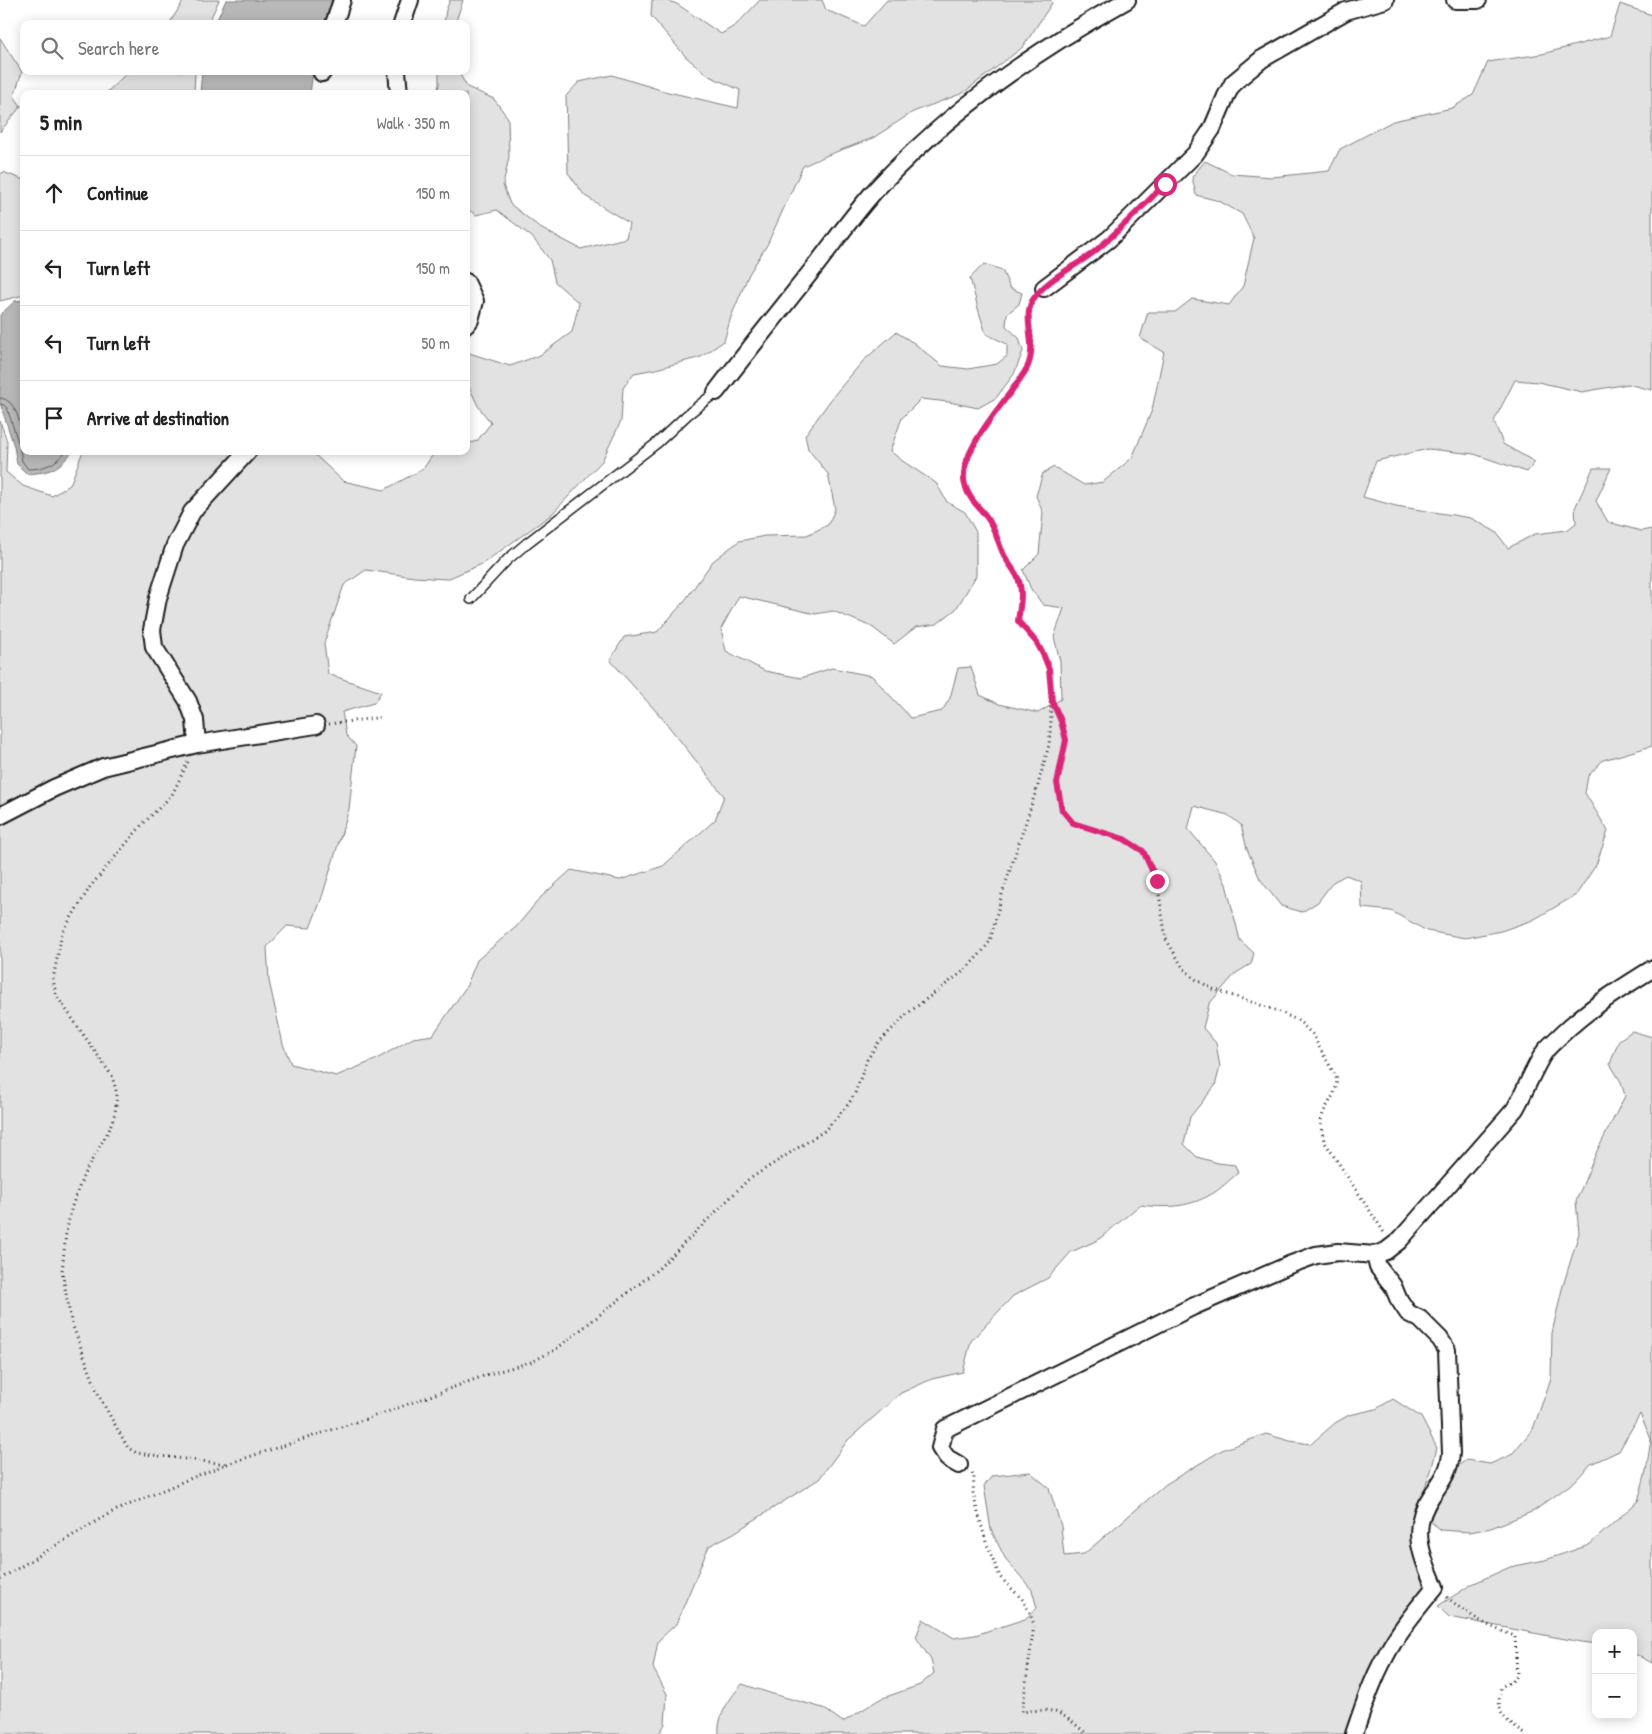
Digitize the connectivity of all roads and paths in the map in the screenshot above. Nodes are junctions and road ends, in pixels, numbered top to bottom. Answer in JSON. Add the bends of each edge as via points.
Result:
{"nodes":[{"id":1,"x":342,"y":0,"type":"edge"},
{"id":2,"x":410,"y":0,"type":"edge"},
{"id":3,"x":1127,"y":0,"type":"edge"},
{"id":4,"x":1385,"y":0,"type":"edge"},
{"id":5,"x":1455,"y":0,"type":"edge"},
{"id":6,"x":1478,"y":0,"type":"edge"},
{"id":7,"x":335,"y":20,"type":"edge"},
{"id":8,"x":403,"y":20,"type":"edge"},
{"id":9,"x":397,"y":75,"type":"edge"},
{"id":10,"x":399,"y":90,"type":"edge"},
{"id":11,"x":1044,"y":288,"type":"joint"},
{"id":12,"x":470,"y":290,"type":"edge"},
{"id":13,"x":470,"y":320,"type":"edge"},
{"id":14,"x":716,"y":392,"type":"joint"},
{"id":15,"x":244,"y":455,"type":"edge"},
{"id":16,"x":471,"y":599,"type":"dead end"},
{"id":17,"x":1052,"y":701,"type":"junction"},
{"id":18,"x":383,"y":718,"type":"dead end"},
{"id":19,"x":316,"y":725,"type":"joint"},
{"id":20,"x":196,"y":744,"type":"junction"},
{"id":21,"x":0,"y":816,"type":"edge"},
{"id":22,"x":1652,"y":969,"type":"edge"},
{"id":23,"x":1394,"y":1245,"type":"junction"},
{"id":24,"x":1375,"y":1255,"type":"junction"},
{"id":25,"x":227,"y":1464,"type":"junction"},
{"id":26,"x":959,"y":1465,"type":"joint"},
{"id":27,"x":0,"y":1579,"type":"edge"},
{"id":28,"x":1435,"y":1588,"type":"junction"},
{"id":29,"x":1087,"y":1734,"type":"edge"},
{"id":30,"x":1354,"y":1734,"type":"edge"},
{"id":31,"x":1525,"y":1734,"type":"edge"}],
"edges":[{"from":1,"to":7,"type":"street"},
{"from":2,"to":8,"type":"street"},
{"from":3,"to":14,"type":"street","via":[[1020,67],[918,147],[880,185]]},
{"from":4,"to":11,"type":"street","via":[[1346,11],[1262,59],[1233,83],[1212,128],[1195,154],[1109,239]]},
{"from":5,"to":6,"type":"street"},
{"from":9,"to":10,"type":"street"},
{"from":11,"to":17,"type":"path","via":[[1033,299],[1030,308],[1033,347],[1028,365],[982,430],[963,472],[972,501],[988,519],[1004,556],[1018,578],[1021,594],[1018,621],[1044,656],[1049,669]]},
{"from":12,"to":13,"type":"street","via":[[475,301]]},
{"from":14,"to":16,"type":"lane","via":[[657,443],[527,543]]},
{"from":15,"to":20,"type":"street","via":[[192,512],[175,545],[158,598],[152,630],[154,647],[188,701],[195,720]]},
{"from":17,"to":23,"type":"path","via":[[1066,740],[1057,783],[1062,810],[1073,823],[1124,839],[1143,851],[1157,881],[1166,939],[1183,968],[1195,979],[1300,1021],[1312,1034],[1338,1083],[1321,1119],[1324,1141]]},
{"from":17,"to":25,"type":"path","via":[[1049,745],[990,940],[965,970],[908,1013],[878,1043],[848,1105],[824,1131],[748,1180],[658,1269],[555,1350],[531,1362]]},
{"from":18,"to":19,"type":"path"},
{"from":19,"to":20,"type":"street"},
{"from":20,"to":21,"type":"street","via":[[103,767]]},
{"from":20,"to":25,"type":"path","via":[[172,795],[90,886],[62,933],[53,980],[56,995],[112,1076],[117,1094],[109,1130],[84,1174],[72,1206],[62,1270],[74,1329],[99,1396],[128,1448],[137,1453]]},
{"from":22,"to":23,"type":"street","via":[[1606,998],[1546,1050],[1515,1109]]},
{"from":23,"to":24,"type":"street"},
{"from":24,"to":26,"type":"street","via":[[1338,1252],[1316,1255],[1289,1265],[1192,1307],[945,1429],[940,1448],[947,1458]]},
{"from":24,"to":28,"type":"street","via":[[1378,1267],[1408,1313],[1420,1319],[1447,1350],[1450,1465],[1427,1502],[1418,1537]]},
{"from":25,"to":27,"type":"path","via":[[110,1514]]},
{"from":26,"to":29,"type":"path","via":[[971,1470],[974,1477],[972,1494],[1000,1577],[1022,1599],[1034,1626],[1022,1712],[1044,1709],[1063,1714]]},
{"from":28,"to":30,"type":"street","via":[[1412,1615],[1384,1658]]},
{"from":28,"to":31,"type":"path","via":[[1477,1619],[1515,1636],[1517,1676],[1501,1687],[1499,1704],[1506,1721]]}]}
